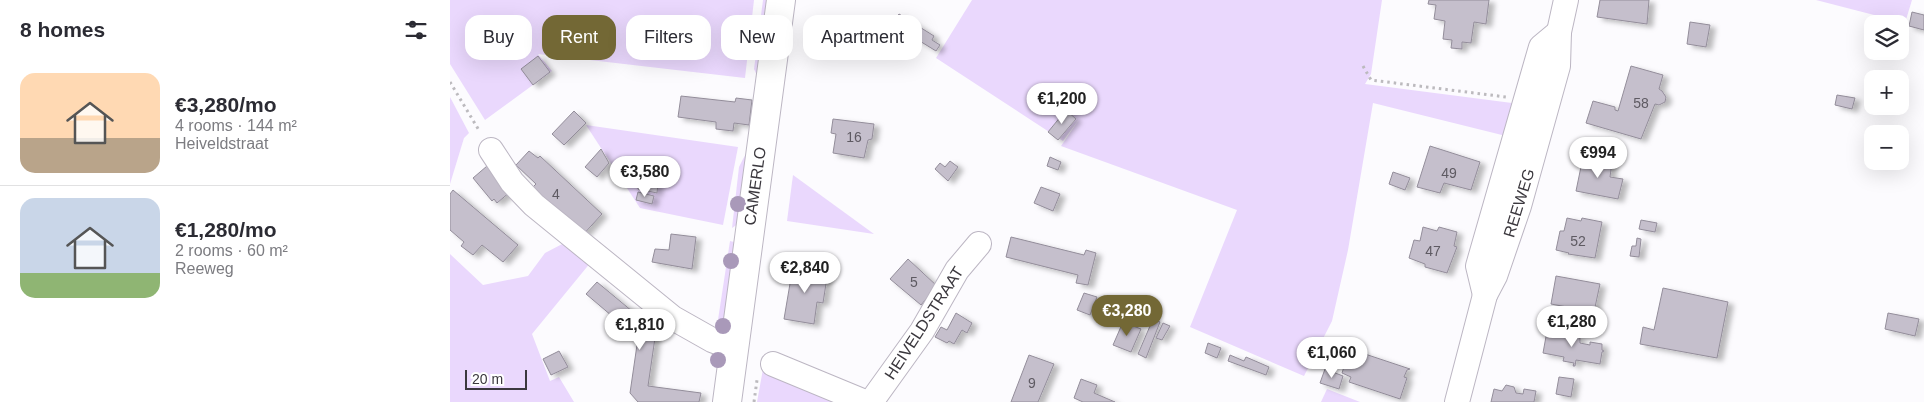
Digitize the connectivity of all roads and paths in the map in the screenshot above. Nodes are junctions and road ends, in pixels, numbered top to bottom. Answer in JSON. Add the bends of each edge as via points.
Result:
{"nodes":[{"id":1,"x":781,"y":0,"type":"edge"},
{"id":2,"x":1566,"y":0,"type":"edge"},
{"id":3,"x":1559,"y":32,"type":"junction"},
{"id":4,"x":1363,"y":66,"type":"dead end"},
{"id":5,"x":450,"y":82,"type":"edge"},
{"id":6,"x":1525,"y":102,"type":"junction"},
{"id":7,"x":491,"y":150,"type":"joint"},
{"id":8,"x":980,"y":244,"type":"dead end"},
{"id":9,"x":1485,"y":295,"type":"junction"},
{"id":10,"x":733,"y":348,"type":"junction"},
{"id":11,"x":773,"y":364,"type":"dead end"},
{"id":12,"x":726,"y":402,"type":"edge"},
{"id":13,"x":865,"y":402,"type":"edge"},
{"id":14,"x":871,"y":402,"type":"edge"},
{"id":15,"x":1457,"y":402,"type":"edge"}],
"edges":[{"from":1,"to":10,"type":"main road","name":"CAMERLO"},
{"from":2,"to":3,"type":"street","name":"REEWEG"},
{"from":3,"to":6,"type":"street","via":[[1541,47]]},
{"from":3,"to":9,"type":"street","name":"REEWEG","via":[[1558,66],[1519,206],[1495,276]]},
{"from":4,"to":6,"type":"path","via":[[1371,80]]},
{"from":5,"to":7,"type":"path"},
{"from":6,"to":9,"type":"street","via":[[1478,266]]},
{"from":7,"to":10,"type":"street","via":[[512,182],[542,212],[673,318]]},
{"from":8,"to":14,"type":"street","name":"HEIVELDSTRAAT","via":[[957,270],[922,332]]},
{"from":9,"to":15,"type":"street","name":"REEWEG"},
{"from":10,"to":12,"type":"main road","name":"CAMERLO"},
{"from":11,"to":13,"type":"street"}]}
